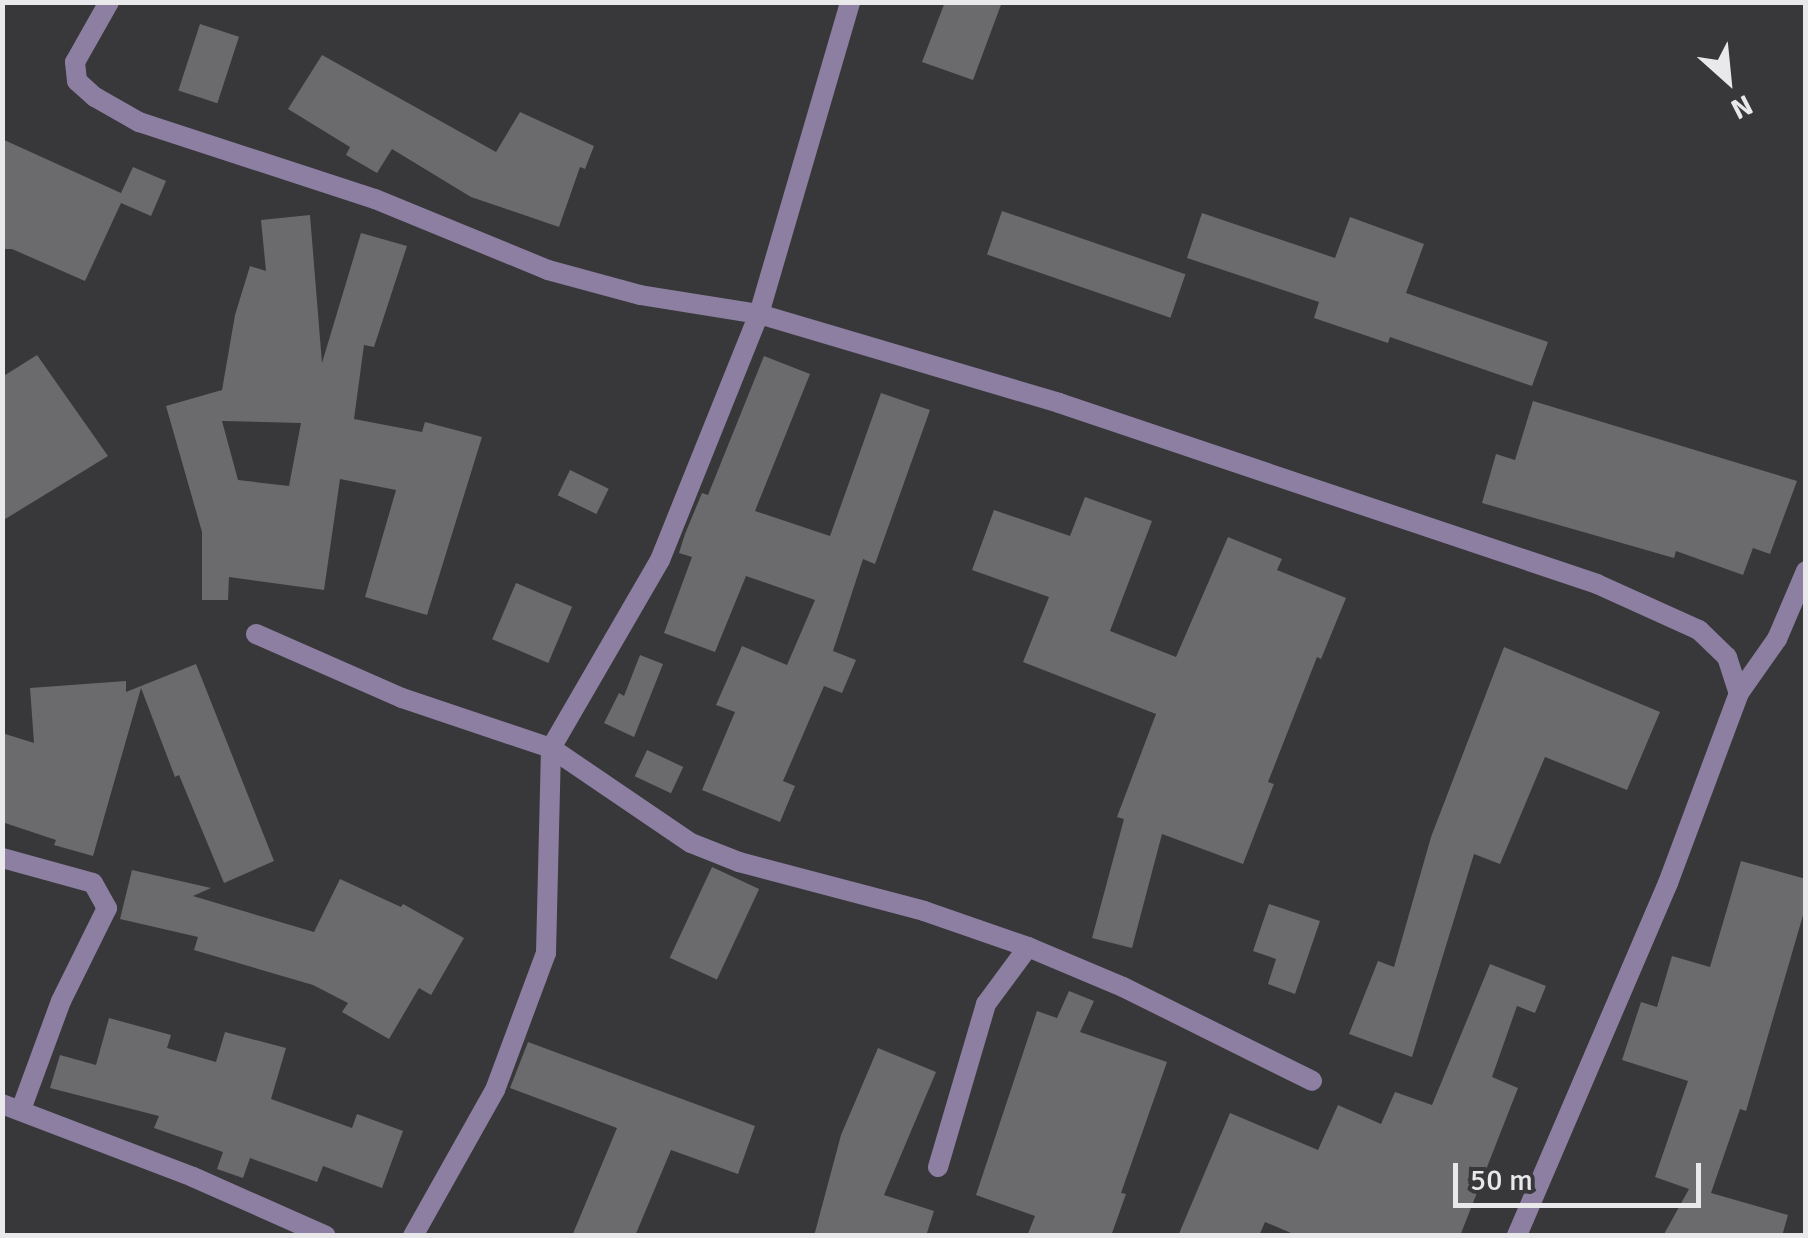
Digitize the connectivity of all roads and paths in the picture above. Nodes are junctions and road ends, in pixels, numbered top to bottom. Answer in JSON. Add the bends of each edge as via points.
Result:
{"nodes":[{"id":1,"x":109,"y":2,"type":"edge"},
{"id":2,"x":850,"y":2,"type":"edge"},
{"id":3,"x":758,"y":314,"type":"junction"},
{"id":4,"x":1806,"y":571,"type":"edge"},
{"id":5,"x":256,"y":634,"type":"dead end"},
{"id":6,"x":1739,"y":693,"type":"junction"},
{"id":7,"x":552,"y":748,"type":"junction"},
{"id":8,"x":2,"y":858,"type":"edge"},
{"id":9,"x":1028,"y":946,"type":"junction"},
{"id":10,"x":1312,"y":1081,"type":"dead end"},
{"id":11,"x":12,"y":1107,"type":"edge"},
{"id":12,"x":938,"y":1167,"type":"dead end"},
{"id":13,"x":326,"y":1236,"type":"edge"},
{"id":14,"x":412,"y":1236,"type":"edge"},
{"id":15,"x":1517,"y":1236,"type":"edge"}],
"edges":[{"from":1,"to":3,"type":"street","via":[[74,62],[78,81],[139,122],[375,199],[548,270],[640,295]]},
{"from":2,"to":3,"type":"street"},
{"from":3,"to":6,"type":"street","via":[[1058,404],[1597,584],[1699,630],[1728,658]]},
{"from":3,"to":7,"type":"street","via":[[660,560]]},
{"from":4,"to":6,"type":"street","via":[[1778,639]]},
{"from":5,"to":7,"type":"street","via":[[402,698]]},
{"from":6,"to":15,"type":"street","via":[[1668,882]]},
{"from":7,"to":9,"type":"street","via":[[691,843]]},
{"from":7,"to":14,"type":"street","via":[[546,952],[495,1090]]},
{"from":8,"to":11,"type":"street","via":[[93,883],[106,908]]},
{"from":9,"to":10,"type":"street"},
{"from":9,"to":12,"type":"street","via":[[986,1004]]},
{"from":11,"to":13,"type":"street"}]}
